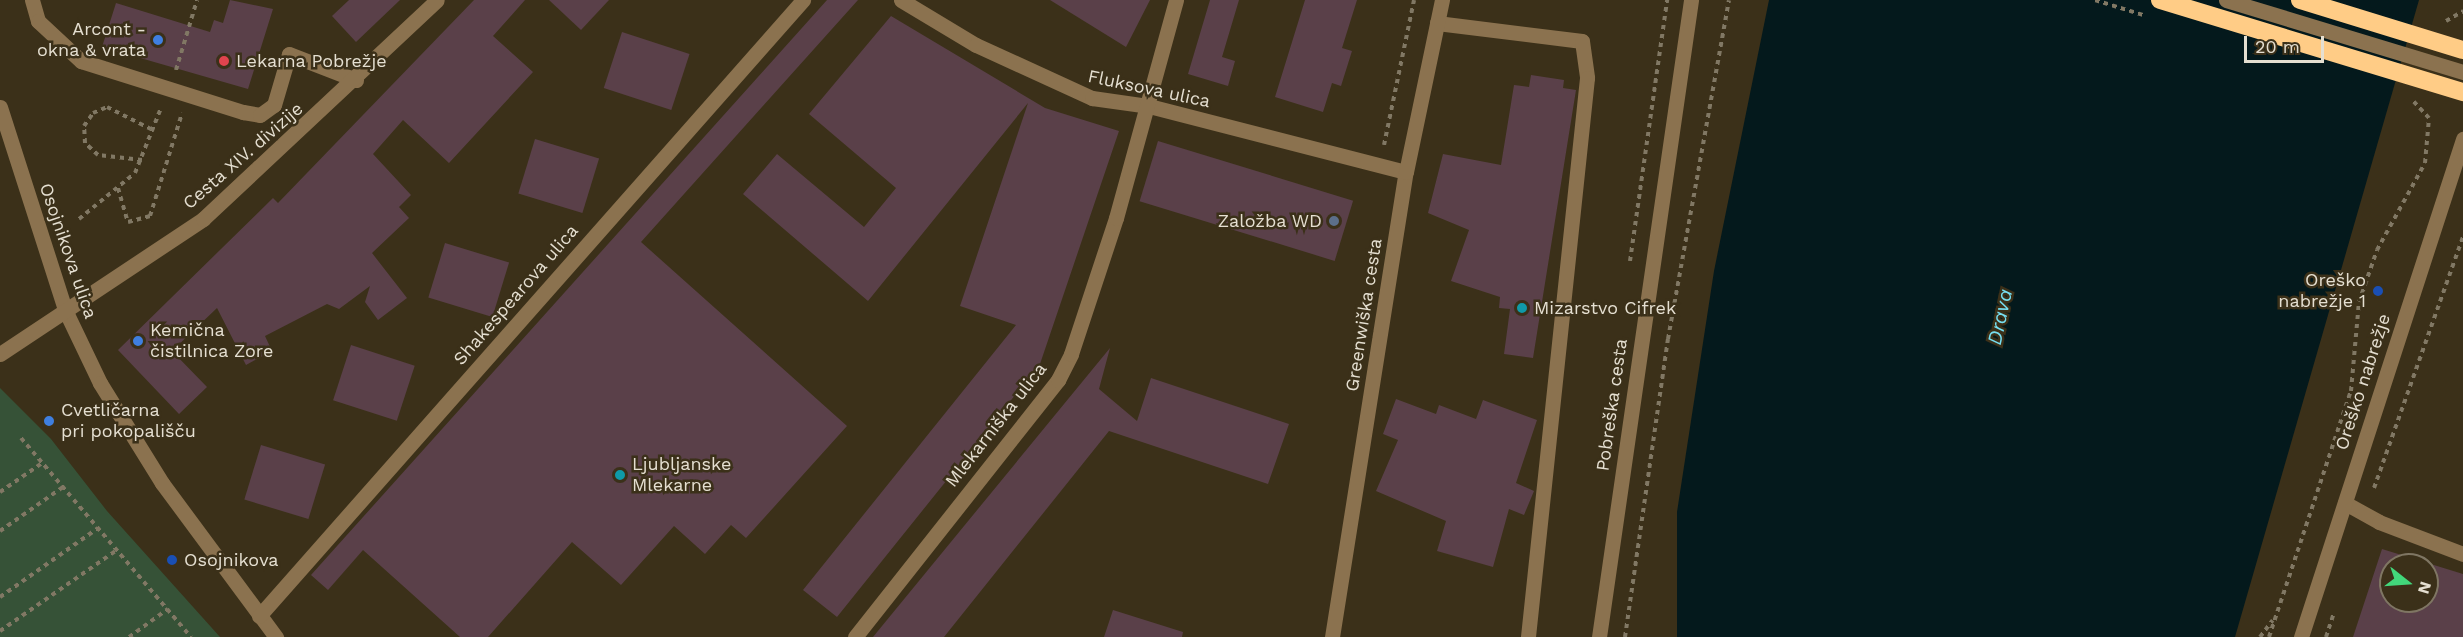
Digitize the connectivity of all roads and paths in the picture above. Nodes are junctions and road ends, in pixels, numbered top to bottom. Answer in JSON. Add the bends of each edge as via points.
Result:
{"nodes":[{"id":1,"x":33,"y":0,"type":"edge"},
{"id":2,"x":197,"y":0,"type":"edge"},
{"id":3,"x":437,"y":0,"type":"edge"},
{"id":4,"x":803,"y":0,"type":"edge"},
{"id":5,"x":901,"y":0,"type":"edge"},
{"id":6,"x":1176,"y":0,"type":"edge"},
{"id":7,"x":1414,"y":0,"type":"edge"},
{"id":8,"x":1442,"y":0,"type":"edge"},
{"id":9,"x":1691,"y":0,"type":"edge"},
{"id":10,"x":1729,"y":0,"type":"edge"},
{"id":11,"x":2160,"y":0,"type":"edge"},
{"id":12,"x":2226,"y":0,"type":"edge"},
{"id":13,"x":2300,"y":0,"type":"edge"},
{"id":14,"x":2463,"y":11,"type":"edge"},
{"id":15,"x":2454,"y":17,"type":"dead end"},
{"id":16,"x":1437,"y":23,"type":"junction"},
{"id":17,"x":2463,"y":50,"type":"edge"},
{"id":18,"x":2463,"y":72,"type":"edge"},
{"id":19,"x":356,"y":80,"type":"junction"},
{"id":20,"x":170,"y":90,"type":"junction"},
{"id":21,"x":2463,"y":92,"type":"edge"},
{"id":22,"x":1149,"y":106,"type":"junction"},
{"id":23,"x":0,"y":107,"type":"edge"},
{"id":24,"x":2429,"y":118,"type":"dead end"},
{"id":25,"x":151,"y":129,"type":"junction"},
{"id":26,"x":2463,"y":139,"type":"edge"},
{"id":27,"x":1384,"y":146,"type":"dead end"},
{"id":28,"x":142,"y":160,"type":"junction"},
{"id":29,"x":1406,"y":172,"type":"junction"},
{"id":30,"x":117,"y":188,"type":"junction"},
{"id":31,"x":79,"y":219,"type":"dead end"},
{"id":32,"x":2463,"y":236,"type":"edge"},
{"id":33,"x":66,"y":312,"type":"junction"},
{"id":34,"x":0,"y":354,"type":"edge"},
{"id":35,"x":21,"y":438,"type":"dead end"},
{"id":36,"x":42,"y":463,"type":"junction"},
{"id":37,"x":63,"y":487,"type":"junction"},
{"id":38,"x":0,"y":492,"type":"edge"},
{"id":39,"x":2345,"y":503,"type":"junction"},
{"id":40,"x":2365,"y":514,"type":"junction"},
{"id":41,"x":98,"y":528,"type":"junction"},
{"id":42,"x":0,"y":531,"type":"edge"},
{"id":43,"x":117,"y":550,"type":"junction"},
{"id":44,"x":2463,"y":554,"type":"edge"},
{"id":45,"x":0,"y":597,"type":"edge"},
{"id":46,"x":2336,"y":603,"type":"dead end"},
{"id":47,"x":168,"y":609,"type":"junction"},
{"id":48,"x":259,"y":616,"type":"junction"},
{"id":49,"x":2275,"y":617,"type":"junction"},
{"id":50,"x":0,"y":631,"type":"edge"},
{"id":51,"x":129,"y":637,"type":"edge"},
{"id":52,"x":191,"y":637,"type":"edge"},
{"id":53,"x":276,"y":637,"type":"edge"},
{"id":54,"x":855,"y":637,"type":"edge"},
{"id":55,"x":1332,"y":637,"type":"edge"},
{"id":56,"x":1528,"y":637,"type":"edge"},
{"id":57,"x":1599,"y":637,"type":"edge"},
{"id":58,"x":1625,"y":637,"type":"edge"},
{"id":59,"x":2260,"y":637,"type":"edge"},
{"id":60,"x":2269,"y":637,"type":"edge"},
{"id":61,"x":2301,"y":637,"type":"edge"},
{"id":62,"x":2326,"y":637,"type":"edge"}],
"edges":[{"from":1,"to":20,"type":"street","name":"Cesta XIV. divizije","via":[[38,21],[81,61]]},
{"from":2,"to":20,"type":"path"},
{"from":3,"to":19,"type":"street","name":"Cesta XIV. divizije"},
{"from":4,"to":48,"type":"street","name":"Shakespearova ulica"},
{"from":5,"to":22,"type":"street","name":"Fluksova ulica","via":[[976,45],[1069,90]]},
{"from":6,"to":22,"type":"street","name":"Mlekarniška ulica"},
{"from":7,"to":27,"type":"path"},
{"from":8,"to":16,"type":"street","name":"Greenwiška cesta"},
{"from":9,"to":57,"type":"street","name":"Pobreška cesta"},
{"from":10,"to":58,"type":"path","via":[[1668,339]]},
{"from":11,"to":21,"type":"highway","bridge":true},
{"from":12,"to":18,"type":"street"},
{"from":13,"to":17,"type":"highway","bridge":true},
{"from":14,"to":15,"type":"path"},
{"from":16,"to":29,"type":"street","name":"Greenwiška cesta"},
{"from":16,"to":56,"type":"street","via":[[1582,41],[1587,78]]},
{"from":19,"to":20,"type":"street","name":"Cesta XIV. divizije","via":[[290,54],[274,105],[260,115]]},
{"from":19,"to":33,"type":"street","name":"Cesta XIV. divizije","via":[[203,219]]},
{"from":20,"to":25,"type":"path"},
{"from":20,"to":30,"type":"path","via":[[184,108],[150,216],[128,222]]},
{"from":22,"to":29,"type":"street","name":"Fluksova ulica"},
{"from":22,"to":54,"type":"street","name":"Mlekarniška ulica","via":[[1081,327],[1058,380]]},
{"from":23,"to":33,"type":"street","name":"Osojnikova ulica"},
{"from":24,"to":49,"type":"path","via":[[2425,163],[2377,250],[2359,302],[2351,391]]},
{"from":25,"to":28,"type":"path"},
{"from":25,"to":28,"type":"path","via":[[107,108],[93,113],[84,126],[86,143],[98,155]]},
{"from":26,"to":39,"type":"street","name":"Oreško nabrežje"},
{"from":28,"to":30,"type":"path"},
{"from":29,"to":55,"type":"street","name":"Greenwiška cesta"},
{"from":30,"to":31,"type":"path"},
{"from":32,"to":40,"type":"path"},
{"from":33,"to":34,"type":"street","name":"Cesta XIV. divizije"},
{"from":33,"to":48,"type":"street","name":"Osojnikova ulica","via":[[99,383],[156,473]]},
{"from":35,"to":36,"type":"path"},
{"from":36,"to":37,"type":"path"},
{"from":36,"to":38,"type":"path"},
{"from":37,"to":41,"type":"path"},
{"from":37,"to":42,"type":"path"},
{"from":39,"to":40,"type":"street"},
{"from":39,"to":61,"type":"street","name":"Oreško nabrežje"},
{"from":40,"to":44,"type":"street"},
{"from":41,"to":43,"type":"path"},
{"from":41,"to":45,"type":"path"},
{"from":43,"to":47,"type":"path"},
{"from":43,"to":50,"type":"path"},
{"from":46,"to":62,"type":"path"},
{"from":47,"to":51,"type":"path"},
{"from":47,"to":52,"type":"path"},
{"from":48,"to":53,"type":"street","name":"Osojnikova ulica"},
{"from":49,"to":59,"type":"path"},
{"from":49,"to":60,"type":"path"}]}
